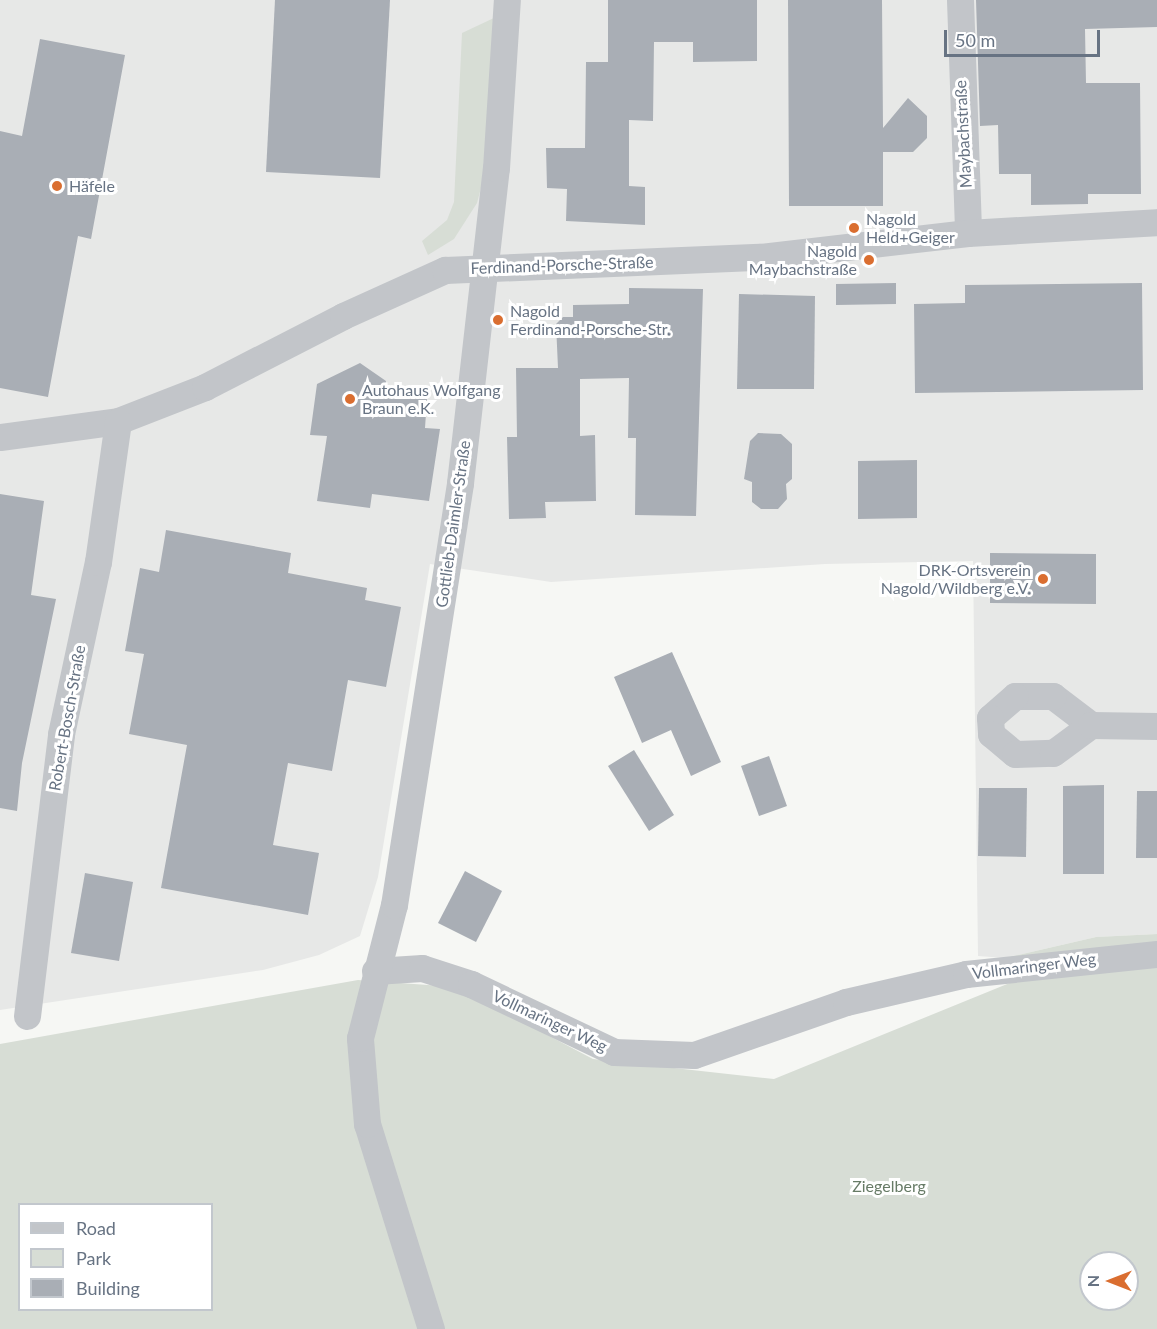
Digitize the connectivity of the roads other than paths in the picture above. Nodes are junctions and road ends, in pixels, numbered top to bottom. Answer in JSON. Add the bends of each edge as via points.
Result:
{"nodes":[{"id":1,"x":507,"y":0,"type":"edge"},
{"id":2,"x":960,"y":0,"type":"edge"},
{"id":3,"x":1157,"y":222,"type":"edge"},
{"id":4,"x":968,"y":233,"type":"junction"},
{"id":5,"x":485,"y":268,"type":"junction"},
{"id":6,"x":118,"y":421,"type":"junction"},
{"id":7,"x":0,"y":437,"type":"edge"},
{"id":8,"x":1091,"y":725,"type":"dead end"},
{"id":9,"x":1157,"y":726,"type":"edge"},
{"id":10,"x":1157,"y":954,"type":"edge"},
{"id":11,"x":375,"y":971,"type":"junction"},
{"id":12,"x":27,"y":1016,"type":"dead end"},
{"id":13,"x":431,"y":1329,"type":"edge"}],
"edges":[{"from":1,"to":5,"type":"street","name":"Gottlieb-Daimler-Straße"},
{"from":2,"to":4,"type":"street","name":"Maybachstraße"},
{"from":3,"to":4,"type":"street","name":"Ferdinand-Porsche-Straße"},
{"from":4,"to":5,"type":"street","name":"Ferdinand-Porsche-Straße","via":[[760,257]]},
{"from":5,"to":6,"type":"street","name":"Ferdinand-Porsche-Straße","via":[[445,270],[343,316],[205,387]]},
{"from":5,"to":11,"type":"street","name":"Gottlieb-Daimler-Straße","via":[[460,483],[394,905]]},
{"from":6,"to":7,"type":"street","name":"Ferdinand-Porsche-Straße"},
{"from":6,"to":12,"type":"street","name":"Robert-Bosch-Straße","via":[[98,562],[61,734]]},
{"from":8,"to":9,"type":"street"},
{"from":10,"to":11,"type":"street","name":"Vollmaringer Weg","via":[[966,974],[846,1002],[694,1055],[614,1052],[471,984],[422,968]]},
{"from":11,"to":13,"type":"street","via":[[360,1038],[367,1124]]}]}
